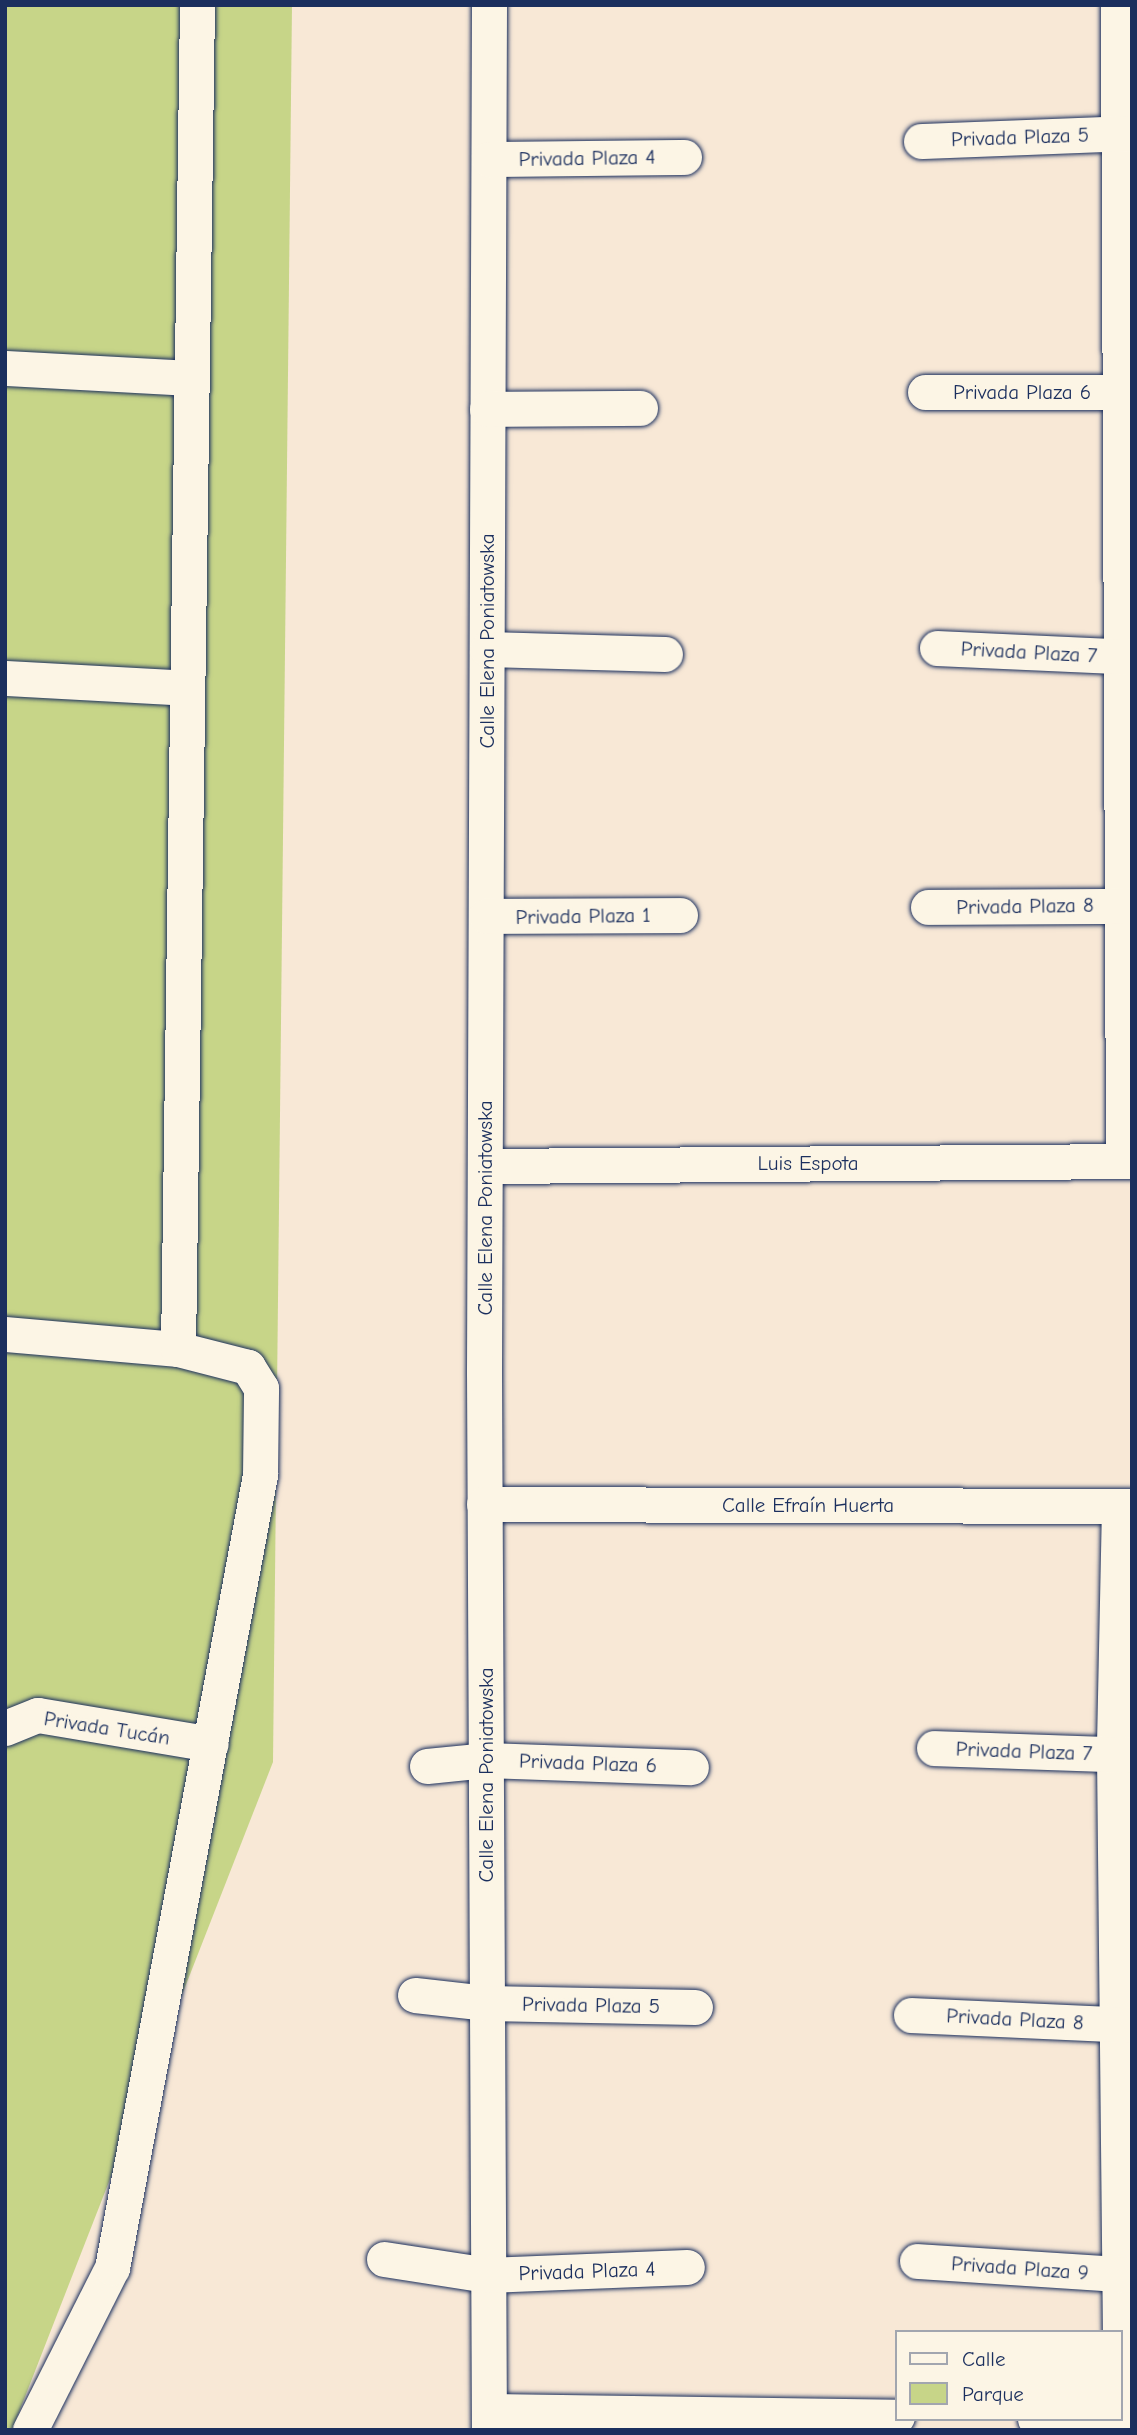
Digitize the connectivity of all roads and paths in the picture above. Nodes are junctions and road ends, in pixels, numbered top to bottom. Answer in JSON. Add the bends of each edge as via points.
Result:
{"nodes":[{"id":1,"x":197,"y":5,"type":"edge"},
{"id":2,"x":489,"y":5,"type":"edge"},
{"id":3,"x":1118,"y":5,"type":"edge"},
{"id":4,"x":1125,"y":133,"type":"edge"},
{"id":5,"x":921,"y":141,"type":"dead end"},
{"id":6,"x":684,"y":157,"type":"dead end"},
{"id":7,"x":489,"y":159,"type":"junction"},
{"id":8,"x":5,"y":368,"type":"edge"},
{"id":9,"x":192,"y":378,"type":"junction"},
{"id":10,"x":925,"y":392,"type":"dead end"},
{"id":11,"x":1126,"y":392,"type":"edge"},
{"id":12,"x":640,"y":408,"type":"dead end"},
{"id":13,"x":487,"y":410,"type":"junction"},
{"id":14,"x":937,"y":648,"type":"dead end"},
{"id":15,"x":487,"y":649,"type":"junction"},
{"id":16,"x":665,"y":654,"type":"dead end"},
{"id":17,"x":1126,"y":657,"type":"edge"},
{"id":18,"x":5,"y":678,"type":"edge"},
{"id":19,"x":187,"y":688,"type":"junction"},
{"id":20,"x":1127,"y":906,"type":"edge"},
{"id":21,"x":928,"y":907,"type":"dead end"},
{"id":22,"x":680,"y":915,"type":"dead end"},
{"id":23,"x":486,"y":916,"type":"junction"},
{"id":24,"x":1127,"y":1161,"type":"edge"},
{"id":25,"x":485,"y":1166,"type":"junction"},
{"id":26,"x":5,"y":1334,"type":"edge"},
{"id":27,"x":178,"y":1349,"type":"junction"},
{"id":28,"x":485,"y":1504,"type":"junction"},
{"id":29,"x":1125,"y":1506,"type":"edge"},
{"id":30,"x":5,"y":1728,"type":"edge"},
{"id":31,"x":211,"y":1744,"type":"junction"},
{"id":32,"x":934,"y":1748,"type":"dead end"},
{"id":33,"x":1123,"y":1754,"type":"edge"},
{"id":34,"x":486,"y":1760,"type":"junction"},
{"id":35,"x":426,"y":1766,"type":"dead end"},
{"id":36,"x":691,"y":1766,"type":"dead end"},
{"id":37,"x":415,"y":1995,"type":"dead end"},
{"id":38,"x":486,"y":2003,"type":"junction"},
{"id":39,"x":695,"y":2007,"type":"dead end"},
{"id":40,"x":911,"y":2015,"type":"dead end"},
{"id":41,"x":1125,"y":2024,"type":"edge"},
{"id":42,"x":384,"y":2259,"type":"dead end"},
{"id":43,"x":917,"y":2261,"type":"dead end"},
{"id":44,"x":687,"y":2267,"type":"dead end"},
{"id":45,"x":487,"y":2275,"type":"junction"},
{"id":46,"x":1127,"y":2275,"type":"edge"},
{"id":47,"x":1123,"y":2395,"type":"edge"},
{"id":48,"x":895,"y":2417,"type":"edge"},
{"id":49,"x":489,"y":2420,"type":"edge"},
{"id":50,"x":1063,"y":2421,"type":"edge"},
{"id":51,"x":1122,"y":2425,"type":"edge"},
{"id":52,"x":30,"y":2430,"type":"edge"}],
"edges":[{"from":1,"to":9,"type":"street"},
{"from":2,"to":7,"type":"street","name":"Calle Elena Poniatowska"},
{"from":3,"to":4,"type":"street"},
{"from":4,"to":5,"type":"street","name":"Privada Plaza 5"},
{"from":4,"to":11,"type":"street"},
{"from":6,"to":7,"type":"street","name":"Privada Plaza 4"},
{"from":7,"to":13,"type":"street","name":"Calle Elena Poniatowska"},
{"from":8,"to":9,"type":"street"},
{"from":9,"to":19,"type":"street"},
{"from":10,"to":11,"type":"street","name":"Privada Plaza 6"},
{"from":11,"to":17,"type":"street"},
{"from":12,"to":13,"type":"street"},
{"from":13,"to":15,"type":"street","name":"Calle Elena Poniatowska"},
{"from":14,"to":17,"type":"street","name":"Privada Plaza 7"},
{"from":15,"to":16,"type":"street"},
{"from":15,"to":23,"type":"street","name":"Calle Elena Poniatowska"},
{"from":17,"to":20,"type":"street"},
{"from":18,"to":19,"type":"street"},
{"from":19,"to":27,"type":"street"},
{"from":20,"to":21,"type":"street","name":"Privada Plaza 8"},
{"from":20,"to":24,"type":"street"},
{"from":22,"to":23,"type":"street","name":"Privada Plaza 1"},
{"from":23,"to":25,"type":"street","name":"Calle Elena Poniatowska"},
{"from":24,"to":25,"type":"street","name":"Luis Espota"},
{"from":25,"to":28,"type":"street","name":"Calle Elena Poniatowska"},
{"from":26,"to":27,"type":"street"},
{"from":27,"to":31,"type":"street","via":[[248,1367],[261,1388],[260,1475]]},
{"from":28,"to":29,"type":"street","name":"Calle Efraín Huerta"},
{"from":28,"to":34,"type":"street","name":"Calle Elena Poniatowska"},
{"from":29,"to":33,"type":"street"},
{"from":30,"to":31,"type":"street","name":"Privada Tucán","via":[[38,1715]]},
{"from":31,"to":52,"type":"street","via":[[113,2268]]},
{"from":32,"to":33,"type":"street","name":"Privada Plaza 7"},
{"from":33,"to":41,"type":"street"},
{"from":34,"to":35,"type":"street"},
{"from":34,"to":36,"type":"street","name":"Privada Plaza 6"},
{"from":34,"to":38,"type":"street","name":"Calle Elena Poniatowska"},
{"from":37,"to":38,"type":"street"},
{"from":38,"to":39,"type":"street","name":"Privada Plaza 5"},
{"from":38,"to":45,"type":"street","name":"Calle Elena Poniatowska"},
{"from":40,"to":41,"type":"street","name":"Privada Plaza 8"},
{"from":41,"to":46,"type":"street"},
{"from":42,"to":45,"type":"street"},
{"from":43,"to":46,"type":"street","name":"Privada Plaza 9"},
{"from":44,"to":45,"type":"street","name":"Privada Plaza 4"},
{"from":45,"to":49,"type":"street","name":"Calle Elena Poniatowska"},
{"from":46,"to":47,"type":"street"},
{"from":48,"to":49,"type":"street"},
{"from":50,"to":51,"type":"street"}]}
